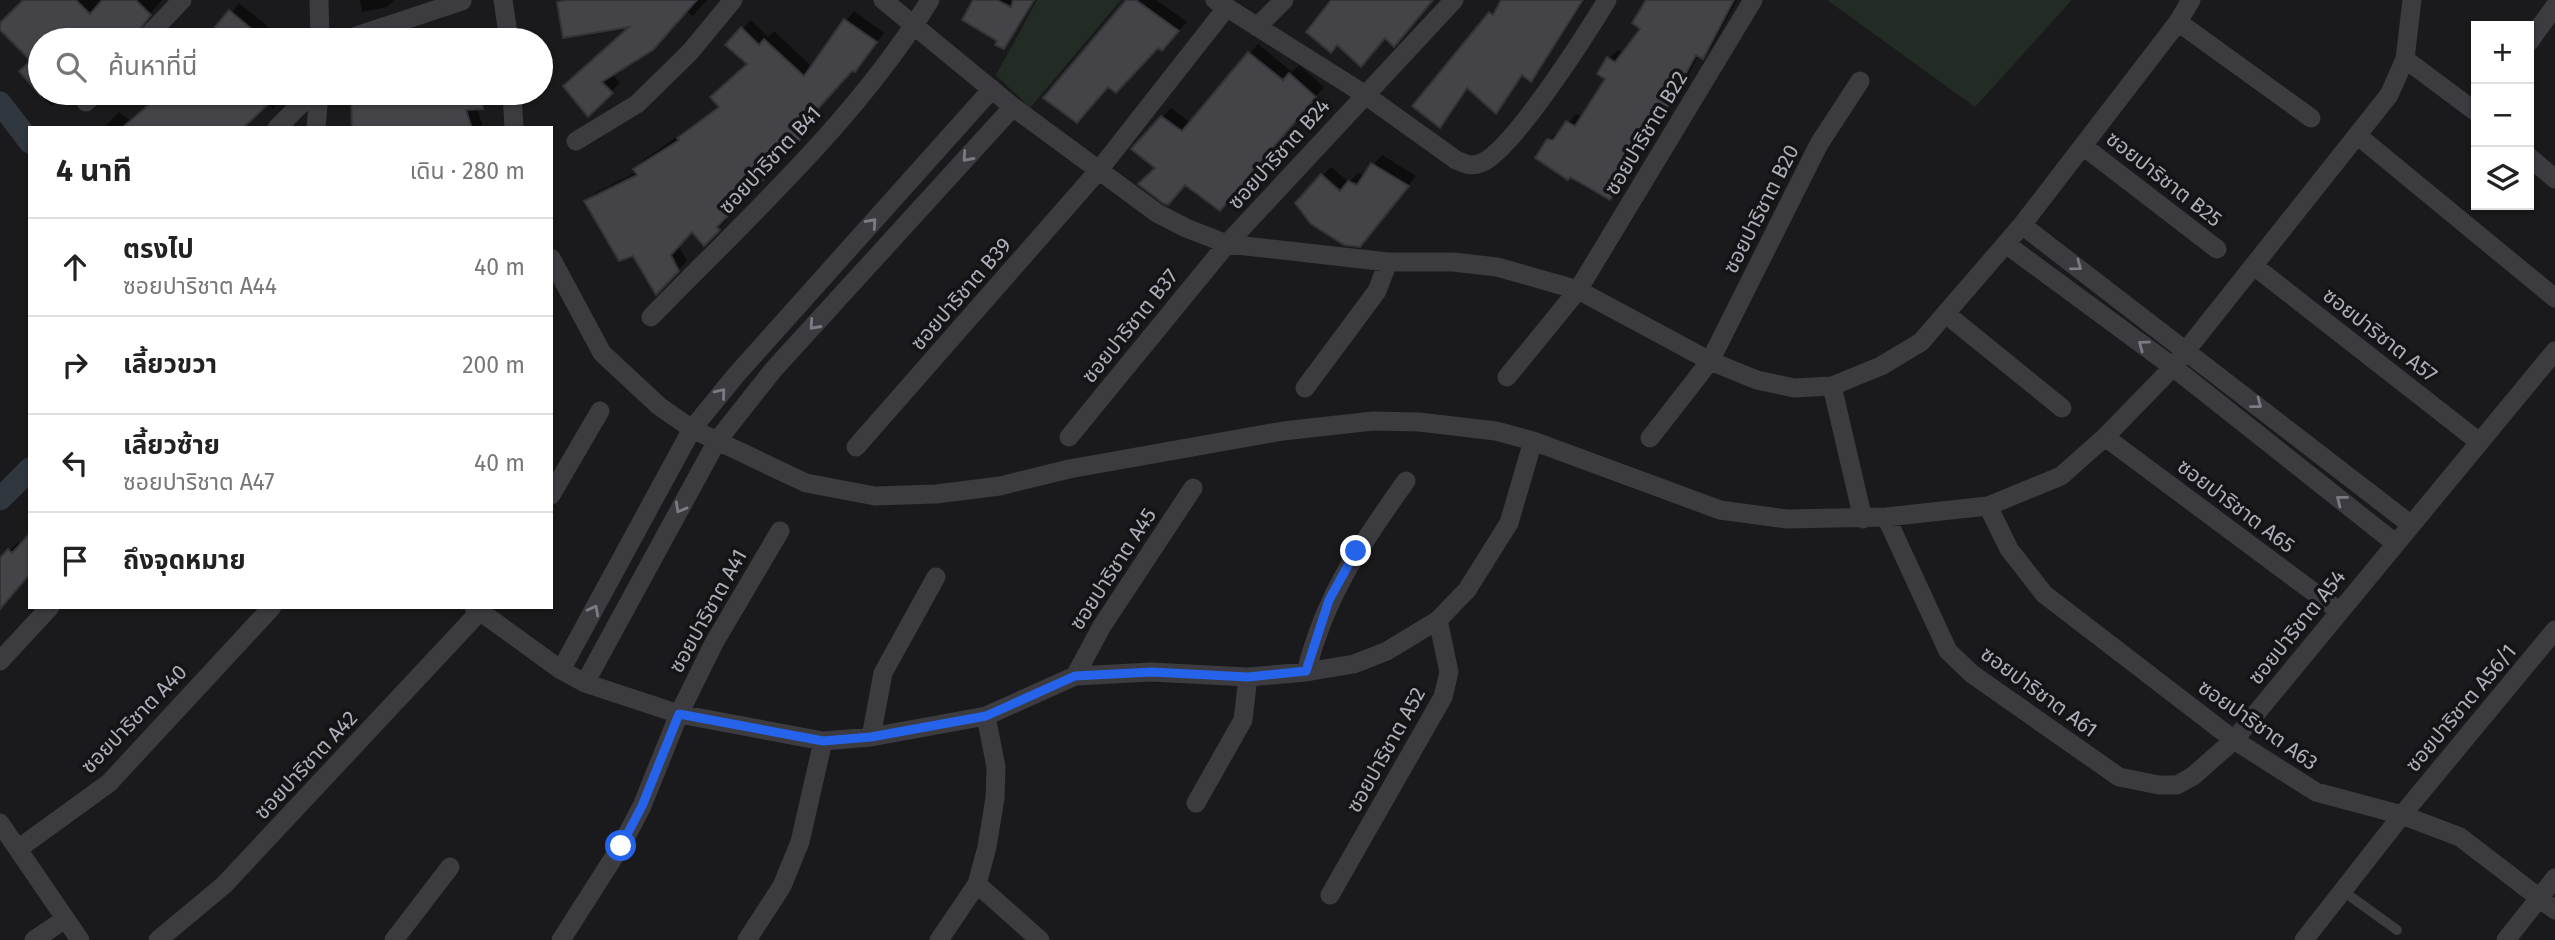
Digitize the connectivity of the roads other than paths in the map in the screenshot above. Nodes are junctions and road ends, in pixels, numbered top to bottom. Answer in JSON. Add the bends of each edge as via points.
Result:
{"nodes":[{"id":1,"x":182,"y":0,"type":"edge"},
{"id":2,"x":319,"y":0,"type":"edge"},
{"id":3,"x":503,"y":0,"type":"edge"},
{"id":4,"x":733,"y":0,"type":"edge"},
{"id":5,"x":883,"y":0,"type":"edge"},
{"id":6,"x":930,"y":0,"type":"edge"},
{"id":7,"x":1284,"y":0,"type":"edge"},
{"id":8,"x":1454,"y":0,"type":"edge"},
{"id":9,"x":1607,"y":0,"type":"edge"},
{"id":10,"x":1753,"y":0,"type":"edge"},
{"id":11,"x":2191,"y":0,"type":"edge"},
{"id":12,"x":2412,"y":0,"type":"edge"},
{"id":13,"x":462,"y":1,"type":"edge"},
{"id":14,"x":1221,"y":3,"type":"edge"},
{"id":15,"x":2555,"y":6,"type":"edge"},
{"id":16,"x":2178,"y":22,"type":"junction"},
{"id":17,"x":914,"y":27,"type":"junction"},
{"id":18,"x":1257,"y":27,"type":"junction"},
{"id":19,"x":155,"y":28,"type":"edge"},
{"id":20,"x":320,"y":28,"type":"edge"},
{"id":21,"x":380,"y":28,"type":"edge"},
{"id":22,"x":507,"y":28,"type":"edge"},
{"id":23,"x":2534,"y":35,"type":"edge"},
{"id":24,"x":2404,"y":59,"type":"junction"},
{"id":25,"x":1860,"y":81,"type":"dead end"},
{"id":26,"x":992,"y":89,"type":"junction"},
{"id":27,"x":1364,"y":94,"type":"junction"},
{"id":28,"x":300,"y":105,"type":"edge"},
{"id":29,"x":318,"y":105,"type":"edge"},
{"id":30,"x":513,"y":105,"type":"edge"},
{"id":31,"x":1013,"y":107,"type":"junction"},
{"id":32,"x":2471,"y":108,"type":"edge"},
{"id":33,"x":2311,"y":118,"type":"dead end"},
{"id":34,"x":279,"y":126,"type":"edge"},
{"id":35,"x":316,"y":126,"type":"edge"},
{"id":36,"x":514,"y":126,"type":"edge"},
{"id":37,"x":2357,"y":135,"type":"junction"},
{"id":38,"x":576,"y":141,"type":"dead end"},
{"id":39,"x":2083,"y":146,"type":"junction"},
{"id":40,"x":2534,"y":161,"type":"edge"},
{"id":41,"x":1099,"y":170,"type":"junction"},
{"id":42,"x":2555,"y":179,"type":"edge"},
{"id":43,"x":2022,"y":225,"type":"junction"},
{"id":44,"x":1227,"y":244,"type":"junction"},
{"id":45,"x":2006,"y":244,"type":"junction"},
{"id":46,"x":2217,"y":249,"type":"dead end"},
{"id":47,"x":553,"y":262,"type":"edge"},
{"id":48,"x":1388,"y":262,"type":"junction"},
{"id":49,"x":2254,"y":265,"type":"junction"},
{"id":50,"x":1578,"y":290,"type":"junction"},
{"id":51,"x":2555,"y":298,"type":"edge"},
{"id":52,"x":1946,"y":314,"type":"junction"},
{"id":53,"x":651,"y":317,"type":"dead end"},
{"id":54,"x":2187,"y":349,"type":"junction"},
{"id":55,"x":2555,"y":351,"type":"edge"},
{"id":56,"x":1710,"y":361,"type":"junction"},
{"id":57,"x":2173,"y":367,"type":"junction"},
{"id":58,"x":1507,"y":377,"type":"dead end"},
{"id":59,"x":1832,"y":386,"type":"junction"},
{"id":60,"x":1305,"y":388,"type":"dead end"},
{"id":61,"x":2062,"y":408,"type":"dead end"},
{"id":62,"x":600,"y":411,"type":"dead end"},
{"id":63,"x":692,"y":429,"type":"junction"},
{"id":64,"x":1069,"y":437,"type":"dead end"},
{"id":65,"x":2105,"y":437,"type":"junction"},
{"id":66,"x":1650,"y":438,"type":"dead end"},
{"id":67,"x":717,"y":441,"type":"junction"},
{"id":68,"x":1533,"y":441,"type":"junction"},
{"id":69,"x":2478,"y":441,"type":"junction"},
{"id":70,"x":856,"y":447,"type":"dead end"},
{"id":71,"x":1406,"y":481,"type":"dead end"},
{"id":72,"x":1193,"y":488,"type":"dead end"},
{"id":73,"x":553,"y":492,"type":"edge"},
{"id":74,"x":1987,"y":506,"type":"junction"},
{"id":75,"x":1886,"y":517,"type":"junction"},
{"id":76,"x":1863,"y":519,"type":"junction"},
{"id":77,"x":2410,"y":524,"type":"junction"},
{"id":78,"x":779,"y":531,"type":"dead end"},
{"id":79,"x":2395,"y":542,"type":"junction"},
{"id":80,"x":936,"y":577,"type":"dead end"},
{"id":81,"x":48,"y":609,"type":"edge"},
{"id":82,"x":270,"y":609,"type":"edge"},
{"id":83,"x":479,"y":609,"type":"edge"},
{"id":84,"x":2339,"y":611,"type":"junction"},
{"id":85,"x":1438,"y":620,"type":"junction"},
{"id":86,"x":2555,"y":630,"type":"edge"},
{"id":87,"x":0,"y":661,"type":"edge"},
{"id":88,"x":561,"y":670,"type":"junction"},
{"id":89,"x":1306,"y":671,"type":"junction"},
{"id":90,"x":1075,"y":676,"type":"junction"},
{"id":91,"x":1248,"y":677,"type":"junction"},
{"id":92,"x":584,"y":683,"type":"junction"},
{"id":93,"x":679,"y":714,"type":"junction"},
{"id":94,"x":986,"y":716,"type":"junction"},
{"id":95,"x":871,"y":737,"type":"junction"},
{"id":96,"x":2234,"y":740,"type":"junction"},
{"id":97,"x":823,"y":741,"type":"junction"},
{"id":98,"x":1196,"y":803,"type":"dead end"},
{"id":99,"x":2402,"y":815,"type":"junction"},
{"id":100,"x":0,"y":823,"type":"edge"},
{"id":101,"x":18,"y":849,"type":"junction"},
{"id":102,"x":450,"y":867,"type":"dead end"},
{"id":103,"x":2555,"y":878,"type":"edge"},
{"id":104,"x":977,"y":884,"type":"junction"},
{"id":105,"x":2343,"y":891,"type":"junction"},
{"id":106,"x":1330,"y":895,"type":"dead end"},
{"id":107,"x":2539,"y":897,"type":"junction"},
{"id":108,"x":2555,"y":910,"type":"edge"},
{"id":109,"x":65,"y":919,"type":"junction"},
{"id":110,"x":2398,"y":930,"type":"dead end"},
{"id":111,"x":34,"y":940,"type":"edge"},
{"id":112,"x":80,"y":940,"type":"edge"},
{"id":113,"x":159,"y":940,"type":"edge"},
{"id":114,"x":394,"y":940,"type":"edge"},
{"id":115,"x":561,"y":940,"type":"edge"},
{"id":116,"x":747,"y":940,"type":"edge"},
{"id":117,"x":939,"y":940,"type":"edge"},
{"id":118,"x":1040,"y":940,"type":"edge"},
{"id":119,"x":2304,"y":940,"type":"edge"},
{"id":120,"x":2506,"y":940,"type":"edge"}],
"edges":[{"from":1,"to":19,"type":"street"},
{"from":2,"to":20,"type":"street"},
{"from":3,"to":22,"type":"street"},
{"from":4,"to":38,"type":"street","via":[[691,52],[637,104]]},
{"from":5,"to":17,"type":"street"},
{"from":6,"to":17,"type":"street","name":"ซอยปาริชาต B41"},
{"from":7,"to":18,"type":"street"},
{"from":8,"to":27,"type":"street","name":"ซอยปาริชาต B24"},
{"from":9,"to":27,"type":"street","via":[[1517,130],[1483,162],[1469,166],[1456,160]]},
{"from":10,"to":50,"type":"street","name":"ซอยปาริชาต B22"},
{"from":11,"to":16,"type":"street"},
{"from":12,"to":24,"type":"street"},
{"from":13,"to":21,"type":"street"},
{"from":14,"to":18,"type":"street"},
{"from":14,"to":41,"type":"street","name":"ซอยปาริชาต B39"},
{"from":15,"to":23,"type":"street"},
{"from":16,"to":33,"type":"street"},
{"from":16,"to":39,"type":"street"},
{"from":17,"to":26,"type":"street"},
{"from":17,"to":53,"type":"street","name":"ซอยปาริชาต B41","via":[[794,172]]},
{"from":18,"to":27,"type":"street"},
{"from":24,"to":32,"type":"street"},
{"from":24,"to":37,"type":"street","via":[[2389,95]]},
{"from":25,"to":56,"type":"street","name":"ซอยปาริชาต B20","via":[[1819,144]]},
{"from":26,"to":31,"type":"street"},
{"from":63,"to":26,"type":"street","one_way":true},
{"from":27,"to":44,"type":"street","name":"ซอยปาริชาต B24"},
{"from":28,"to":34,"type":"street"},
{"from":29,"to":35,"type":"street"},
{"from":30,"to":36,"type":"street"},
{"from":31,"to":41,"type":"street"},
{"from":31,"to":67,"type":"street","one_way":true,"via":[[774,369]]},
{"from":37,"to":49,"type":"street"},
{"from":37,"to":51,"type":"street"},
{"from":39,"to":43,"type":"street"},
{"from":39,"to":46,"type":"street","name":"ซอยปาริชาต B25"},
{"from":40,"to":42,"type":"street"},
{"from":41,"to":44,"type":"street","via":[[1157,213]]},
{"from":41,"to":70,"type":"street","name":"ซอยปาริชาต B39"},
{"from":43,"to":45,"type":"street"},
{"from":43,"to":54,"type":"street","one_way":true},
{"from":44,"to":48,"type":"street"},
{"from":44,"to":64,"type":"street","name":"ซอยปาริชาต B37"},
{"from":45,"to":52,"type":"street"},
{"from":57,"to":45,"type":"street","one_way":true},
{"from":47,"to":63,"type":"street","via":[[602,354]]},
{"from":48,"to":50,"type":"street","via":[[1497,267]]},
{"from":48,"to":60,"type":"street","via":[[1377,291]]},
{"from":49,"to":54,"type":"street"},
{"from":49,"to":69,"type":"street","name":"ซอยปาริชาต A57"},
{"from":50,"to":56,"type":"street"},
{"from":50,"to":58,"type":"street","name":"ซอยปาริชาต B22"},
{"from":52,"to":59,"type":"street","via":[[1901,356]]},
{"from":52,"to":61,"type":"street"},
{"from":54,"to":57,"type":"street"},
{"from":54,"to":77,"type":"street","one_way":true},
{"from":55,"to":69,"type":"street","name":"ซอยปาริชาต A54"},
{"from":56,"to":59,"type":"street","via":[[1757,380],[1794,388]]},
{"from":56,"to":66,"type":"street","name":"ซอยปาริชาต B20"},
{"from":57,"to":65,"type":"street"},
{"from":79,"to":57,"type":"street","one_way":true},
{"from":59,"to":76,"type":"street"},
{"from":62,"to":73,"type":"street"},
{"from":63,"to":67,"type":"street"},
{"from":88,"to":63,"type":"street","one_way":true},
{"from":65,"to":74,"type":"street","via":[[2061,476]]},
{"from":65,"to":84,"type":"street","name":"ซอยปาริชาต A65"},
{"from":67,"to":68,"type":"street","via":[[806,483],[875,496],[1000,486],[1069,469],[1283,431],[1373,421],[1496,431]]},
{"from":67,"to":92,"type":"street","one_way":true},
{"from":68,"to":76,"type":"street","via":[[1720,510],[1787,519]]},
{"from":68,"to":85,"type":"street","via":[[1509,523],[1467,590]]},
{"from":69,"to":77,"type":"street","name":"ซอยปาริชาต A54"},
{"from":71,"to":89,"type":"street","via":[[1356,551],[1329,600]]},
{"from":72,"to":90,"type":"street","name":"ซอยปาริชาต A45","via":[[1102,626]]},
{"from":74,"to":75,"type":"street"},
{"from":74,"to":96,"type":"street","name":"ซอยปาริชาต A63","via":[[2009,549],[2044,594]]},
{"from":75,"to":76,"type":"street"},
{"from":75,"to":96,"type":"street","name":"ซอยปาริชาต A61","via":[[1948,651],[1972,674],[2119,777],[2177,785]]},
{"from":77,"to":79,"type":"street","name":"ซอยปาริชาต A54"},
{"from":78,"to":93,"type":"street","name":"ซอยปาริชาต A41","via":[[732,608]]},
{"from":79,"to":84,"type":"street","name":"ซอยปาริชาต A54"},
{"from":80,"to":95,"type":"street","via":[[883,673]]},
{"from":81,"to":87,"type":"street"},
{"from":82,"to":101,"type":"street","name":"ซอยปาริชาต A40","via":[[109,783]]},
{"from":83,"to":88,"type":"street"},
{"from":83,"to":113,"type":"street","name":"ซอยปาริชาต A42","via":[[224,885]]},
{"from":84,"to":96,"type":"street","name":"ซอยปาริชาต A54"},
{"from":85,"to":89,"type":"street","via":[[1387,651],[1354,664]]},
{"from":85,"to":106,"type":"street","name":"ซอยปาริชาต A52","via":[[1449,671],[1443,698]]},
{"from":86,"to":99,"type":"street","name":"ซอยปาริชาต A56/1"},
{"from":88,"to":92,"type":"street"},
{"from":89,"to":91,"type":"street"},
{"from":90,"to":91,"type":"street","via":[[1152,672]]},
{"from":90,"to":94,"type":"street"},
{"from":91,"to":98,"type":"street","via":[[1243,720]]},
{"from":92,"to":93,"type":"street"},
{"from":93,"to":97,"type":"street"},
{"from":93,"to":115,"type":"street","name":"ซอยปาริชาต A41","via":[[632,826]]},
{"from":94,"to":95,"type":"street"},
{"from":94,"to":104,"type":"street","via":[[996,767],[995,798]]},
{"from":95,"to":97,"type":"street"},
{"from":96,"to":99,"type":"street","name":"ซอยปาริชาต A63","via":[[2316,792]]},
{"from":97,"to":116,"type":"street","via":[[800,842],[782,886]]},
{"from":99,"to":105,"type":"street","name":"ซอยปาริชาต A56/1"},
{"from":99,"to":107,"type":"street","name":"ซอยปาริชาต A63","via":[[2460,836]]},
{"from":100,"to":101,"type":"street"},
{"from":101,"to":109,"type":"street"},
{"from":102,"to":114,"type":"street"},
{"from":103,"to":107,"type":"street"},
{"from":104,"to":117,"type":"street"},
{"from":104,"to":118,"type":"street"},
{"from":105,"to":110,"type":"lane"},
{"from":105,"to":119,"type":"street","name":"ซอยปาริชาต A56/1"},
{"from":107,"to":108,"type":"street","name":"ซอยปาริชาต A63"},
{"from":107,"to":120,"type":"street"},
{"from":109,"to":111,"type":"street"},
{"from":109,"to":112,"type":"street"}]}
